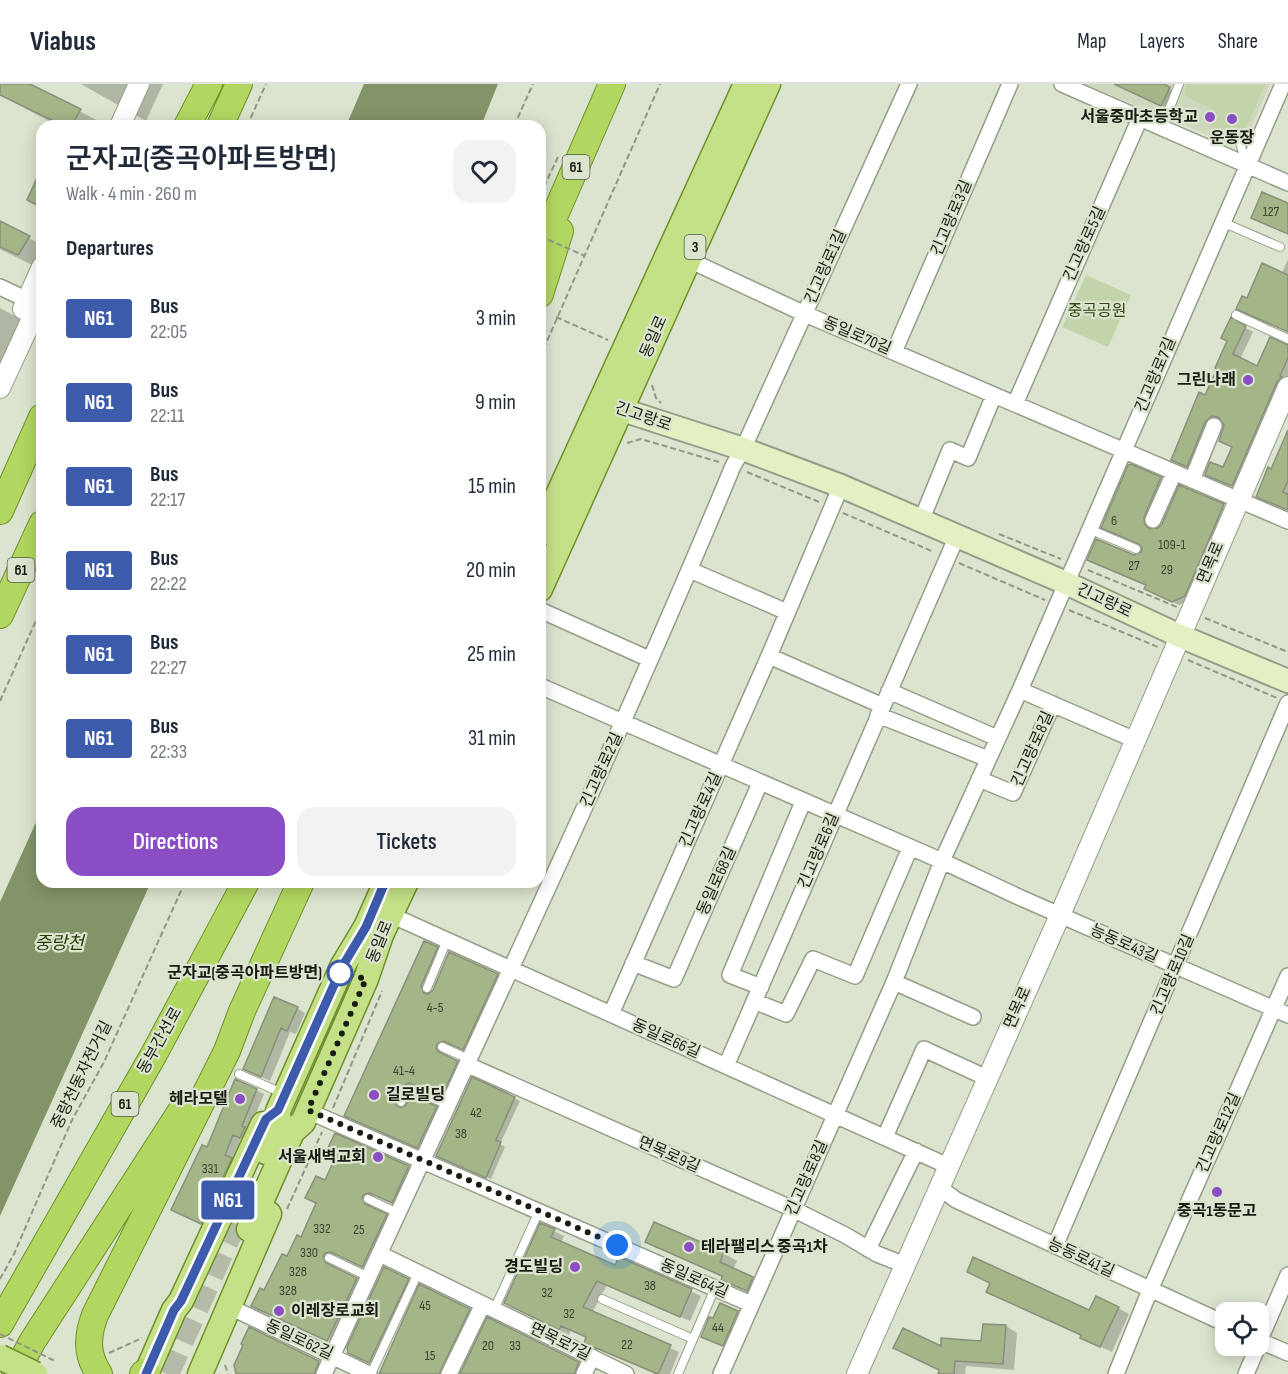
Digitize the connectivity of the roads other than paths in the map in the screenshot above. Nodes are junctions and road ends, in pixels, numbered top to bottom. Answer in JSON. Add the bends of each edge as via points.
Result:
{"nodes":[{"id":1,"x":125,"y":84,"type":"edge"},
{"id":2,"x":139,"y":84,"type":"edge"},
{"id":3,"x":209,"y":84,"type":"edge"},
{"id":4,"x":239,"y":84,"type":"edge"},
{"id":5,"x":612,"y":84,"type":"edge"},
{"id":6,"x":746,"y":84,"type":"edge"},
{"id":7,"x":768,"y":84,"type":"edge"},
{"id":8,"x":909,"y":84,"type":"edge"},
{"id":9,"x":1010,"y":84,"type":"edge"},
{"id":10,"x":1062,"y":84,"type":"edge"},
{"id":11,"x":1179,"y":84,"type":"edge"},
{"id":12,"x":1283,"y":84,"type":"edge"},
{"id":13,"x":1140,"y":118,"type":"junction"},
{"id":14,"x":109,"y":120,"type":"edge"},
{"id":15,"x":123,"y":120,"type":"edge"},
{"id":16,"x":190,"y":120,"type":"edge"},
{"id":17,"x":223,"y":120,"type":"edge"},
{"id":18,"x":1162,"y":128,"type":"junction"},
{"id":19,"x":1239,"y":139,"type":"dead end"},
{"id":20,"x":585,"y":147,"type":"junction"},
{"id":21,"x":1247,"y":165,"type":"junction"},
{"id":22,"x":1288,"y":183,"type":"edge"},
{"id":23,"x":1222,"y":222,"type":"junction"},
{"id":24,"x":546,"y":235,"type":"edge"},
{"id":25,"x":1280,"y":247,"type":"dead end"},
{"id":26,"x":689,"y":260,"type":"junction"},
{"id":27,"x":546,"y":274,"type":"edge"},
{"id":28,"x":0,"y":287,"type":"edge"},
{"id":29,"x":36,"y":301,"type":"edge"},
{"id":30,"x":805,"y":314,"type":"junction"},
{"id":31,"x":1236,"y":315,"type":"dead end"},
{"id":32,"x":1288,"y":339,"type":"edge"},
{"id":33,"x":894,"y":352,"type":"junction"},
{"id":34,"x":0,"y":358,"type":"edge"},
{"id":35,"x":0,"y":388,"type":"edge"},
{"id":36,"x":994,"y":395,"type":"junction"},
{"id":37,"x":1286,"y":396,"type":"edge"},
{"id":38,"x":1015,"y":404,"type":"junction"},
{"id":39,"x":610,"y":406,"type":"junction"},
{"id":40,"x":1214,"y":426,"type":"dead end"},
{"id":41,"x":36,"y":430,"type":"edge"},
{"id":42,"x":1123,"y":451,"type":"junction"},
{"id":43,"x":738,"y":458,"type":"junction"},
{"id":44,"x":36,"y":459,"type":"edge"},
{"id":45,"x":1174,"y":472,"type":"junction"},
{"id":46,"x":567,"y":473,"type":"junction"},
{"id":47,"x":1192,"y":480,"type":"junction"},
{"id":48,"x":841,"y":486,"type":"junction"},
{"id":49,"x":1238,"y":500,"type":"junction"},
{"id":50,"x":0,"y":511,"type":"edge"},
{"id":51,"x":575,"y":512,"type":"junction"},
{"id":52,"x":0,"y":519,"type":"edge"},
{"id":53,"x":546,"y":520,"type":"edge"},
{"id":54,"x":1153,"y":520,"type":"dead end"},
{"id":55,"x":921,"y":521,"type":"junction"},
{"id":56,"x":1288,"y":521,"type":"edge"},
{"id":57,"x":1089,"y":529,"type":"junction"},
{"id":58,"x":957,"y":536,"type":"junction"},
{"id":59,"x":36,"y":537,"type":"edge"},
{"id":60,"x":1136,"y":549,"type":"dead end"},
{"id":61,"x":690,"y":570,"type":"junction"},
{"id":62,"x":1070,"y":574,"type":"junction"},
{"id":63,"x":546,"y":576,"type":"edge"},
{"id":64,"x":787,"y":612,"type":"junction"},
{"id":65,"x":546,"y":613,"type":"edge"},
{"id":66,"x":0,"y":615,"type":"edge"},
{"id":67,"x":1177,"y":645,"type":"junction"},
{"id":68,"x":769,"y":656,"type":"junction"},
{"id":69,"x":649,"y":659,"type":"junction"},
{"id":70,"x":546,"y":689,"type":"edge"},
{"id":71,"x":1020,"y":690,"type":"junction"},
{"id":72,"x":889,"y":691,"type":"junction"},
{"id":73,"x":1285,"y":694,"type":"edge"},
{"id":74,"x":1053,"y":704,"type":"junction"},
{"id":75,"x":881,"y":710,"type":"junction"},
{"id":76,"x":624,"y":723,"type":"junction"},
{"id":77,"x":997,"y":738,"type":"junction"},
{"id":78,"x":1135,"y":740,"type":"junction"},
{"id":79,"x":988,"y":759,"type":"junction"},
{"id":80,"x":721,"y":766,"type":"junction"},
{"id":81,"x":979,"y":779,"type":"junction"},
{"id":82,"x":760,"y":783,"type":"junction"},
{"id":83,"x":803,"y":802,"type":"junction"},
{"id":84,"x":834,"y":815,"type":"junction"},
{"id":85,"x":910,"y":848,"type":"junction"},
{"id":86,"x":942,"y":861,"type":"junction"},
{"id":87,"x":243,"y":888,"type":"edge"},
{"id":88,"x":298,"y":888,"type":"edge"},
{"id":89,"x":383,"y":888,"type":"edge"},
{"id":90,"x":403,"y":888,"type":"edge"},
{"id":91,"x":391,"y":915,"type":"junction"},
{"id":92,"x":1060,"y":915,"type":"junction"},
{"id":93,"x":447,"y":940,"type":"junction"},
{"id":94,"x":633,"y":963,"type":"junction"},
{"id":95,"x":1176,"y":967,"type":"junction"},
{"id":96,"x":512,"y":969,"type":"junction"},
{"id":97,"x":1288,"y":975,"type":"edge"},
{"id":98,"x":894,"y":982,"type":"junction"},
{"id":99,"x":761,"y":987,"type":"junction"},
{"id":100,"x":427,"y":988,"type":"dead end"},
{"id":101,"x":754,"y":1001,"type":"junction"},
{"id":102,"x":1273,"y":1009,"type":"junction"},
{"id":103,"x":242,"y":1011,"type":"junction"},
{"id":104,"x":611,"y":1014,"type":"junction"},
{"id":105,"x":1288,"y":1015,"type":"edge"},
{"id":106,"x":973,"y":1017,"type":"dead end"},
{"id":107,"x":442,"y":1047,"type":"dead end"},
{"id":108,"x":469,"y":1062,"type":"junction"},
{"id":109,"x":726,"y":1066,"type":"junction"},
{"id":110,"x":239,"y":1074,"type":"dead end"},
{"id":111,"x":987,"y":1078,"type":"junction"},
{"id":112,"x":281,"y":1102,"type":"junction"},
{"id":113,"x":401,"y":1102,"type":"dead end"},
{"id":114,"x":449,"y":1105,"type":"junction"},
{"id":115,"x":835,"y":1115,"type":"junction"},
{"id":116,"x":305,"y":1116,"type":"junction"},
{"id":117,"x":885,"y":1137,"type":"junction"},
{"id":118,"x":916,"y":1151,"type":"junction"},
{"id":119,"x":422,"y":1159,"type":"junction"},
{"id":120,"x":948,"y":1166,"type":"junction"},
{"id":121,"x":939,"y":1187,"type":"junction"},
{"id":122,"x":368,"y":1199,"type":"dead end"},
{"id":123,"x":793,"y":1209,"type":"junction"},
{"id":124,"x":539,"y":1211,"type":"junction"},
{"id":125,"x":398,"y":1213,"type":"junction"},
{"id":126,"x":1055,"y":1246,"type":"junction"},
{"id":127,"x":868,"y":1249,"type":"junction"},
{"id":128,"x":380,"y":1254,"type":"junction"},
{"id":129,"x":329,"y":1258,"type":"dead end"},
{"id":130,"x":905,"y":1265,"type":"junction"},
{"id":131,"x":418,"y":1273,"type":"junction"},
{"id":132,"x":1288,"y":1275,"type":"edge"},
{"id":133,"x":369,"y":1277,"type":"junction"},
{"id":134,"x":715,"y":1288,"type":"junction"},
{"id":135,"x":1150,"y":1290,"type":"junction"},
{"id":136,"x":602,"y":1299,"type":"dead end"},
{"id":137,"x":751,"y":1304,"type":"junction"},
{"id":138,"x":228,"y":1306,"type":"junction"},
{"id":139,"x":489,"y":1307,"type":"junction"},
{"id":140,"x":1215,"y":1319,"type":"edge"},
{"id":141,"x":1269,"y":1319,"type":"edge"},
{"id":142,"x":0,"y":1324,"type":"edge"},
{"id":143,"x":693,"y":1339,"type":"junction"},
{"id":144,"x":1269,"y":1346,"type":"edge"},
{"id":145,"x":1288,"y":1353,"type":"edge"},
{"id":146,"x":333,"y":1356,"type":"junction"},
{"id":147,"x":1253,"y":1356,"type":"edge"},
{"id":148,"x":0,"y":1357,"type":"edge"},
{"id":149,"x":592,"y":1357,"type":"junction"},
{"id":150,"x":146,"y":1373,"type":"edge"},
{"id":151,"x":15,"y":1374,"type":"edge"},
{"id":152,"x":35,"y":1374,"type":"edge"},
{"id":153,"x":99,"y":1374,"type":"edge"},
{"id":154,"x":200,"y":1374,"type":"edge"},
{"id":155,"x":324,"y":1374,"type":"edge"},
{"id":156,"x":370,"y":1374,"type":"edge"},
{"id":157,"x":449,"y":1374,"type":"edge"},
{"id":158,"x":584,"y":1374,"type":"edge"},
{"id":159,"x":626,"y":1374,"type":"edge"},
{"id":160,"x":678,"y":1374,"type":"edge"},
{"id":161,"x":721,"y":1374,"type":"edge"},
{"id":162,"x":857,"y":1374,"type":"edge"},
{"id":163,"x":1116,"y":1374,"type":"edge"},
{"id":164,"x":1246,"y":1374,"type":"edge"}],
"edges":[{"from":1,"to":14,"type":"street"},
{"from":2,"to":15,"type":"street"},
{"from":3,"to":16,"type":"highway"},
{"from":4,"to":17,"type":"highway"},
{"from":5,"to":20,"type":"highway","number":"61"},
{"from":6,"to":39,"type":"main road","name":"동일로","number":"3"},
{"from":7,"to":26,"type":"main road","name":"동일로","number":"3"},
{"from":8,"to":30,"type":"street","name":"긴고랑로1길"},
{"from":9,"to":33,"type":"street","name":"긴고랑로3길"},
{"from":10,"to":13,"type":"street"},
{"from":11,"to":18,"type":"lane"},
{"from":12,"to":21,"type":"street","name":"긴고랑로7길"},
{"from":13,"to":18,"type":"street"},
{"from":13,"to":38,"type":"street","name":"긴고랑로5길"},
{"from":18,"to":21,"type":"street"},
{"from":19,"to":21,"type":"lane"},
{"from":20,"to":24,"type":"highway","number":"61"},
{"from":20,"to":27,"type":"highway"},
{"from":21,"to":22,"type":"street"},
{"from":21,"to":23,"type":"street","name":"긴고랑로7길"},
{"from":23,"to":25,"type":"lane"},
{"from":23,"to":42,"type":"street","name":"긴고랑로7길"},
{"from":26,"to":30,"type":"street","name":"동일로70길"},
{"from":26,"to":39,"type":"main road","name":"동일로","number":"3"},
{"from":28,"to":29,"type":"street"},
{"from":29,"to":34,"type":"street"},
{"from":29,"to":35,"type":"street"},
{"from":30,"to":33,"type":"street","name":"동일로70길"},
{"from":30,"to":43,"type":"street","name":"긴고랑로1길"},
{"from":31,"to":32,"type":"lane"},
{"from":33,"to":36,"type":"street","name":"동일로70길"},
{"from":36,"to":38,"type":"street","name":"동일로70길"},
{"from":36,"to":55,"type":"street","via":[[968,458],[950,450]]},
{"from":37,"to":49,"type":"street","name":"면목로"},
{"from":38,"to":42,"type":"street","name":"동일로70길"},
{"from":39,"to":43,"type":"main road","name":"긴고랑로"},
{"from":39,"to":46,"type":"main road","name":"동일로","number":"3"},
{"from":39,"to":51,"type":"main road","name":"동일로","number":"3"},
{"from":40,"to":47,"type":"street"},
{"from":41,"to":50,"type":"highway"},
{"from":42,"to":45,"type":"street","name":"동일로70길"},
{"from":42,"to":57,"type":"street","name":"긴고랑로7길"},
{"from":43,"to":48,"type":"main road","name":"긴고랑로"},
{"from":43,"to":61,"type":"street","name":"긴고랑로2길"},
{"from":44,"to":52,"type":"highway"},
{"from":45,"to":47,"type":"street","name":"동일로70길"},
{"from":45,"to":54,"type":"street"},
{"from":46,"to":51,"type":"main road","via":[[580,472],[574,490]]},
{"from":46,"to":53,"type":"main road","name":"동일로","number":"3"},
{"from":47,"to":49,"type":"street","name":"동일로70길"},
{"from":48,"to":55,"type":"main road","name":"긴고랑로"},
{"from":48,"to":64,"type":"street","name":"긴고랑로4길"},
{"from":49,"to":56,"type":"street","name":"동일로70길"},
{"from":49,"to":67,"type":"street","name":"면목로"},
{"from":51,"to":63,"type":"main road","name":"동일로","number":"3"},
{"from":55,"to":58,"type":"main road","name":"긴고랑로"},
{"from":57,"to":60,"type":"lane"},
{"from":57,"to":62,"type":"street","name":"긴고랑로7길"},
{"from":58,"to":62,"type":"main road","name":"긴고랑로"},
{"from":58,"to":72,"type":"street","name":"긴고랑로6길"},
{"from":59,"to":66,"type":"highway","number":"61"},
{"from":61,"to":64,"type":"street"},
{"from":61,"to":69,"type":"street","name":"긴고랑로2길"},
{"from":62,"to":67,"type":"main road","name":"긴고랑로"},
{"from":62,"to":71,"type":"street","name":"긴고랑로8길"},
{"from":64,"to":68,"type":"street","name":"긴고랑로4길"},
{"from":65,"to":69,"type":"street"},
{"from":67,"to":73,"type":"main road","name":"긴고랑로"},
{"from":67,"to":78,"type":"street","name":"면목로"},
{"from":68,"to":75,"type":"street"},
{"from":68,"to":80,"type":"street","name":"긴고랑로4길"},
{"from":69,"to":76,"type":"street","name":"긴고랑로2길"},
{"from":70,"to":76,"type":"street"},
{"from":71,"to":74,"type":"street","name":"긴고랑로8길"},
{"from":71,"to":77,"type":"street","name":"긴고랑로8길"},
{"from":72,"to":75,"type":"street","name":"긴고랑로6길"},
{"from":72,"to":77,"type":"street"},
{"from":73,"to":95,"type":"street","name":"긴고랑로10길"},
{"from":74,"to":78,"type":"street"},
{"from":74,"to":81,"type":"street","name":"긴고랑로8길","via":[[1013,793]]},
{"from":75,"to":79,"type":"street"},
{"from":75,"to":84,"type":"street","name":"긴고랑로6길"},
{"from":76,"to":80,"type":"street"},
{"from":76,"to":96,"type":"street","name":"긴고랑로2길"},
{"from":77,"to":79,"type":"street","name":"긴고랑로8길"},
{"from":78,"to":92,"type":"street","name":"면목로"},
{"from":79,"to":81,"type":"street","name":"긴고랑로8길"},
{"from":80,"to":82,"type":"street"},
{"from":80,"to":94,"type":"street","name":"긴고랑로4길"},
{"from":81,"to":86,"type":"street","name":"긴고랑로8길"},
{"from":82,"to":83,"type":"street"},
{"from":82,"to":94,"type":"street","name":"동일로68길","via":[[674,979]]},
{"from":83,"to":84,"type":"street"},
{"from":83,"to":99,"type":"street","via":[[730,975]]},
{"from":84,"to":85,"type":"street"},
{"from":84,"to":99,"type":"street","name":"긴고랑로6길"},
{"from":85,"to":86,"type":"street"},
{"from":85,"to":101,"type":"street","via":[[855,976],[813,959],[786,1014]]},
{"from":86,"to":92,"type":"street"},
{"from":86,"to":98,"type":"street","name":"긴고랑로8길"},
{"from":87,"to":142,"type":"highway","name":"동부간선로","number":"61"},
{"from":88,"to":103,"type":"highway"},
{"from":89,"to":112,"type":"main road","name":"동일로","via":[[342,967]]},
{"from":90,"to":91,"type":"main road","name":"동일로"},
{"from":91,"to":93,"type":"street","name":"동일로66길"},
{"from":91,"to":116,"type":"main road","name":"동일로"},
{"from":92,"to":95,"type":"street","name":"능동로43길"},
{"from":92,"to":111,"type":"street","name":"면목로"},
{"from":93,"to":96,"type":"street","name":"동일로66길"},
{"from":93,"to":100,"type":"lane"},
{"from":94,"to":104,"type":"street","name":"긴고랑로4길"},
{"from":95,"to":102,"type":"street","name":"능동로43길"},
{"from":95,"to":126,"type":"street","name":"긴고랑로10길"},
{"from":96,"to":104,"type":"street","name":"동일로66길"},
{"from":96,"to":108,"type":"street","name":"긴고랑로2길"},
{"from":97,"to":102,"type":"street","name":"긴고랑로12길"},
{"from":98,"to":106,"type":"street"},
{"from":98,"to":115,"type":"street","name":"긴고랑로8길"},
{"from":99,"to":101,"type":"street","name":"긴고랑로6길"},
{"from":101,"to":109,"type":"street","name":"긴고랑로6길"},
{"from":102,"to":105,"type":"street","name":"능동로43길"},
{"from":102,"to":135,"type":"street","name":"긴고랑로12길"},
{"from":103,"to":151,"type":"highway"},
{"from":103,"to":153,"type":"highway","via":[[227,1051],[88,1332],[91,1362]]},
{"from":104,"to":109,"type":"street","name":"동일로66길"},
{"from":107,"to":108,"type":"lane"},
{"from":108,"to":114,"type":"street","name":"긴고랑로2길"},
{"from":108,"to":123,"type":"street","name":"면목로9길"},
{"from":109,"to":115,"type":"street","name":"동일로66길"},
{"from":110,"to":112,"type":"lane"},
{"from":111,"to":117,"type":"street","via":[[924,1049]]},
{"from":111,"to":120,"type":"street","name":"면목로"},
{"from":112,"to":116,"type":"main road","name":"동일로","via":[[279,1125],[242,1226],[291,1132]]},
{"from":112,"to":150,"type":"main road","via":[[266,1119]]},
{"from":113,"to":114,"type":"lane","via":[[410,1089]]},
{"from":114,"to":119,"type":"street","name":"긴고랑로2길"},
{"from":115,"to":117,"type":"street","name":"동일로66길"},
{"from":115,"to":123,"type":"street","name":"긴고랑로8길"},
{"from":116,"to":119,"type":"street","name":"동일로64길"},
{"from":116,"to":138,"type":"main road","via":[[302,1136]]},
{"from":117,"to":118,"type":"street","name":"동일로66길"},
{"from":118,"to":120,"type":"street","name":"동일로66길"},
{"from":118,"to":127,"type":"street"},
{"from":119,"to":124,"type":"street","name":"동일로64길"},
{"from":119,"to":125,"type":"street","name":"긴고랑로2길"},
{"from":120,"to":121,"type":"street","name":"면목로"},
{"from":121,"to":126,"type":"street","name":"능동로41길","via":[[956,1200]]},
{"from":121,"to":130,"type":"street","name":"면목로"},
{"from":122,"to":125,"type":"lane"},
{"from":123,"to":127,"type":"street","name":"면목로9길"},
{"from":123,"to":137,"type":"street","name":"긴고랑로8길"},
{"from":124,"to":134,"type":"street","name":"동일로64길"},
{"from":124,"to":139,"type":"lane"},
{"from":125,"to":128,"type":"street","name":"긴고랑로2길"},
{"from":126,"to":135,"type":"street","name":"능동로41길"},
{"from":127,"to":130,"type":"street","name":"면목로9길"},
{"from":128,"to":131,"type":"street","name":"면목로7길"},
{"from":128,"to":133,"type":"street","name":"긴고랑로2길"},
{"from":129,"to":133,"type":"lane"},
{"from":130,"to":162,"type":"street","name":"면목로"},
{"from":131,"to":139,"type":"street","name":"면목로7길"},
{"from":131,"to":156,"type":"lane","name":"동일로62길"},
{"from":132,"to":141,"type":"street"},
{"from":133,"to":146,"type":"street","name":"긴고랑로2길"},
{"from":134,"to":137,"type":"street","name":"동일로64길"},
{"from":134,"to":143,"type":"lane"},
{"from":135,"to":140,"type":"street","name":"능동로41길"},
{"from":135,"to":163,"type":"street","name":"긴고랑로12길"},
{"from":136,"to":143,"type":"lane"},
{"from":137,"to":161,"type":"street","name":"긴고랑로8길"},
{"from":138,"to":146,"type":"street","name":"동일로62길"},
{"from":138,"to":154,"type":"main road"},
{"from":139,"to":149,"type":"street","name":"면목로7길"},
{"from":139,"to":157,"type":"street"},
{"from":143,"to":160,"type":"lane"},
{"from":144,"to":145,"type":"street"},
{"from":146,"to":155,"type":"street","name":"긴고랑로2길"},
{"from":146,"to":156,"type":"street","name":"동일로62길"},
{"from":147,"to":164,"type":"street"},
{"from":148,"to":152,"type":"main road","bridge":true},
{"from":149,"to":158,"type":"street"},
{"from":149,"to":159,"type":"street","name":"면목로7길"}]}
